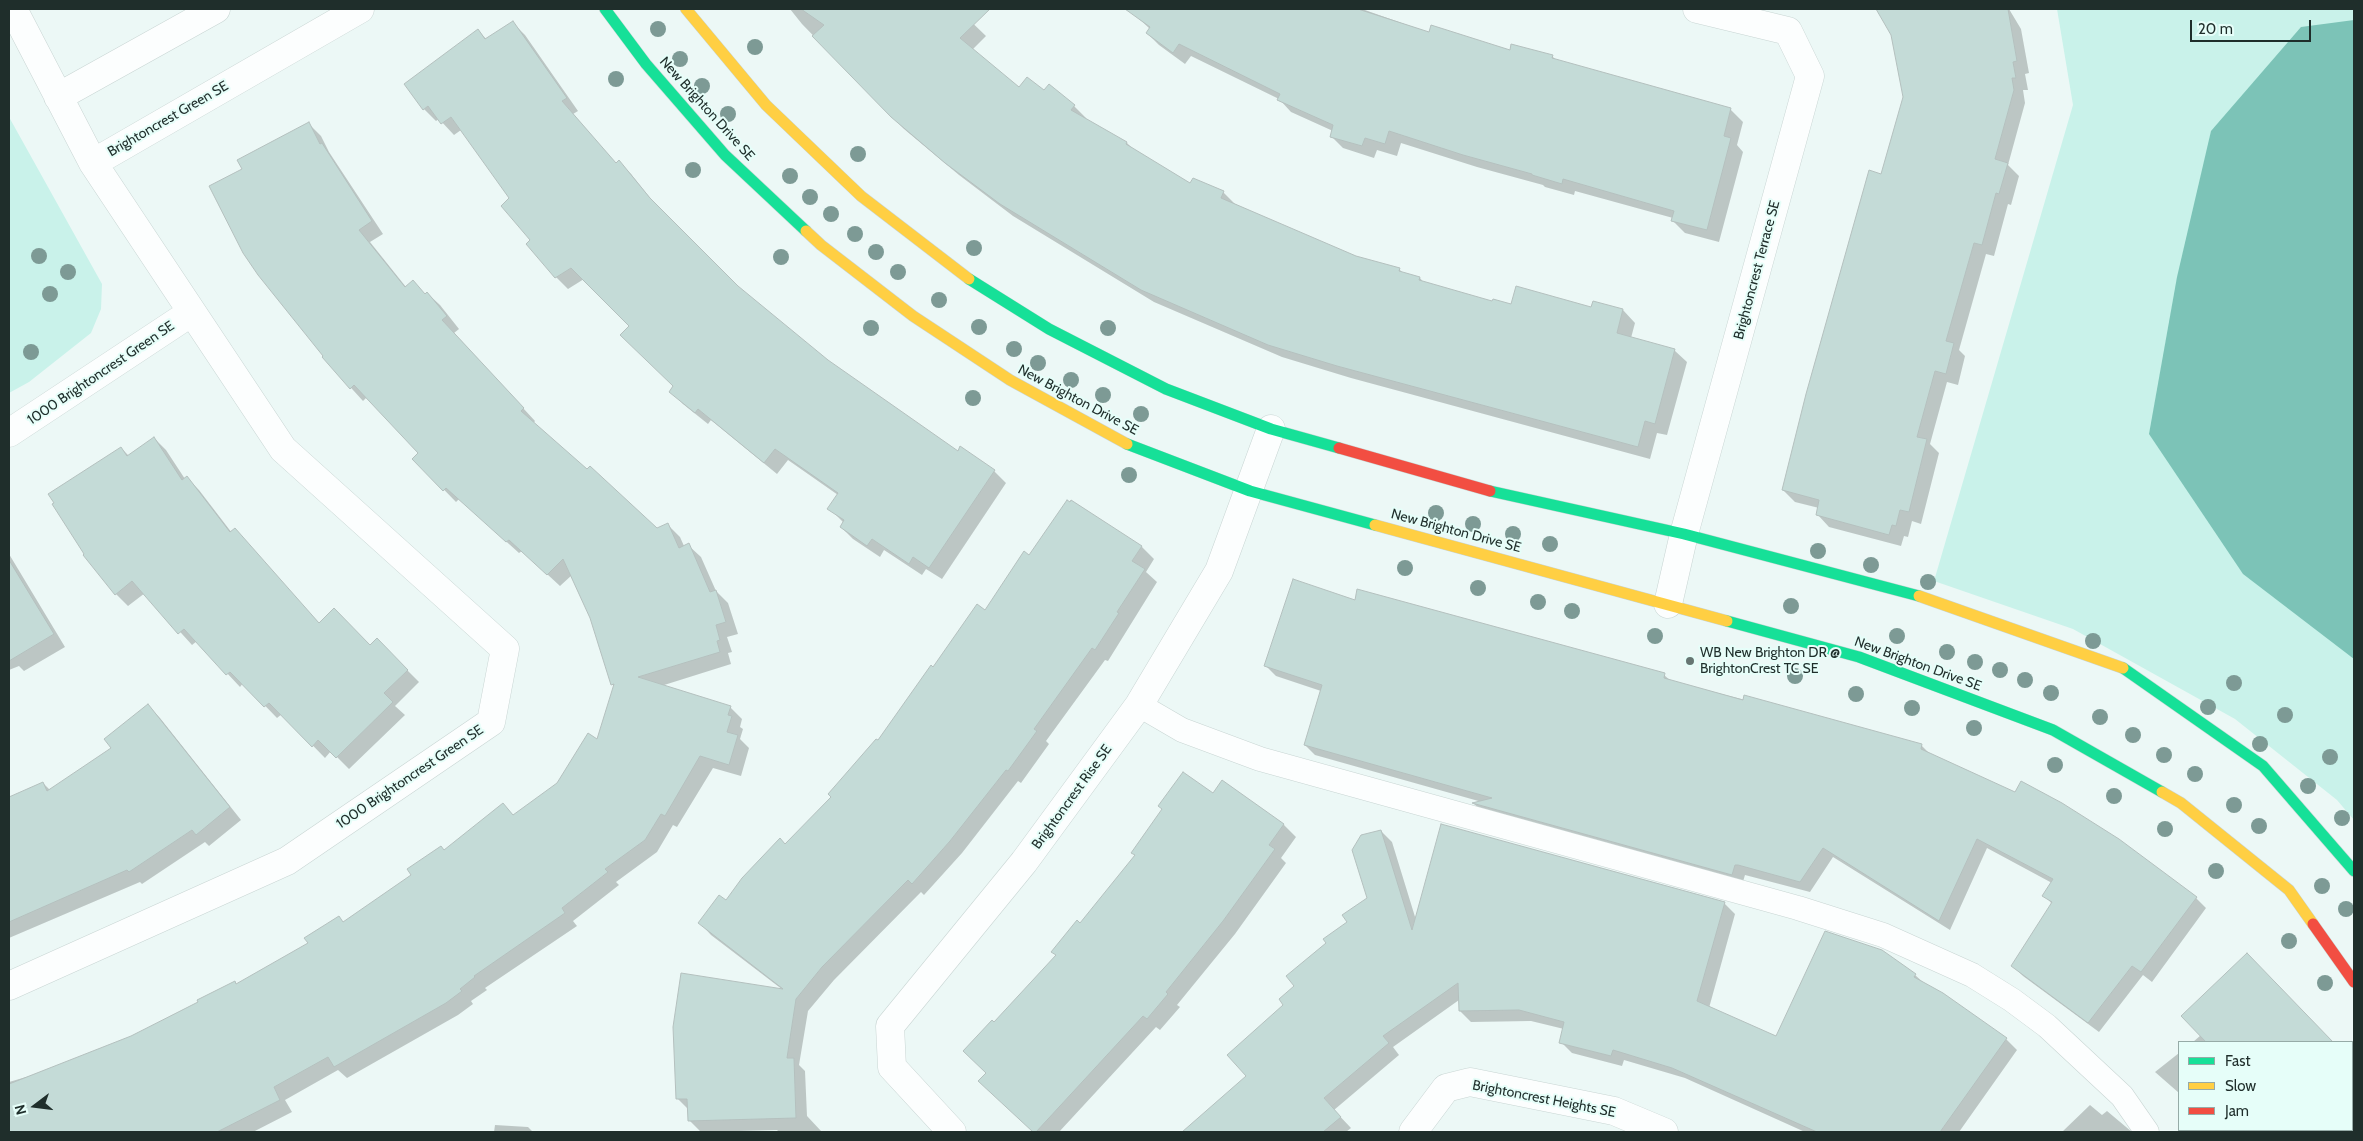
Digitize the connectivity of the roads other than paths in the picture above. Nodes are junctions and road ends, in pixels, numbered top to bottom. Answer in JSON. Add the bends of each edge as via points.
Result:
{"nodes":[{"id":1,"x":13,"y":9,"type":"edge"},
{"id":2,"x":216,"y":9,"type":"edge"},
{"id":3,"x":360,"y":9,"type":"edge"},
{"id":4,"x":605,"y":9,"type":"edge"},
{"id":5,"x":686,"y":9,"type":"edge"},
{"id":6,"x":1697,"y":9,"type":"edge"},
{"id":7,"x":58,"y":97,"type":"junction"},
{"id":8,"x":93,"y":163,"type":"junction"},
{"id":9,"x":192,"y":312,"type":"junction"},
{"id":10,"x":1271,"y":429,"type":"junction"},
{"id":11,"x":9,"y":433,"type":"edge"},
{"id":12,"x":1250,"y":491,"type":"junction"},
{"id":13,"x":1684,"y":534,"type":"junction"},
{"id":14,"x":1668,"y":604,"type":"junction"},
{"id":15,"x":1139,"y":705,"type":"junction"},
{"id":16,"x":2354,"y":871,"type":"edge"},
{"id":17,"x":2354,"y":982,"type":"edge"},
{"id":18,"x":9,"y":986,"type":"edge"},
{"id":19,"x":952,"y":1132,"type":"edge"},
{"id":20,"x":1413,"y":1132,"type":"edge"},
{"id":21,"x":1664,"y":1132,"type":"edge"},
{"id":22,"x":2147,"y":1132,"type":"edge"}],
"edges":[{"from":1,"to":7,"type":"street","name":"Brightoncrest Green SE"},
{"from":2,"to":7,"type":"street"},
{"from":3,"to":8,"type":"street","name":"Brightoncrest Green SE"},
{"from":4,"to":12,"type":"street","name":"New Brighton Drive SE","via":[[646,64],[725,156],[821,245],[914,316],[1010,380],[1133,447]]},
{"from":5,"to":10,"type":"street","via":[[766,105],[861,196],[959,272],[1049,329],[1166,389]]},
{"from":6,"to":13,"type":"street","name":"Brightoncrest Terrace SE","via":[[1788,31],[1810,76]]},
{"from":7,"to":8,"type":"street","name":"Brightoncrest Green SE"},
{"from":8,"to":9,"type":"street","name":"1000 Brightoncrest Green SE"},
{"from":9,"to":11,"type":"street","name":"1000 Brightoncrest Green SE"},
{"from":9,"to":18,"type":"street","name":"1000 Brightoncrest Green SE","via":[[283,449],[504,649],[491,722],[287,861]]},
{"from":10,"to":12,"type":"street","name":"Brightoncrest Rise SE"},
{"from":10,"to":13,"type":"street","via":[[1512,497]]},
{"from":12,"to":14,"type":"street","name":"New Brighton Drive SE"},
{"from":12,"to":15,"type":"street","name":"Brightoncrest Rise SE","via":[[1219,571]]},
{"from":13,"to":14,"type":"street","name":"Brightoncrest Terrace SE"},
{"from":13,"to":16,"type":"street","via":[[1920,596],[2124,669],[2264,766]]},
{"from":14,"to":17,"type":"street","name":"New Brighton Drive SE","via":[[1859,657],[2053,730],[2181,802],[2289,890]]},
{"from":15,"to":19,"type":"street","name":"Brightoncrest Rise SE","via":[[1024,862],[890,1026],[892,1067]]},
{"from":15,"to":22,"type":"lane","via":[[1182,730],[1260,759],[1798,908],[1883,935],[1972,975],[2047,1026],[2122,1096]]},
{"from":20,"to":21,"type":"street","name":"Brightoncrest Heights SE","via":[[1446,1088],[1470,1082],[1614,1111]]}]}
